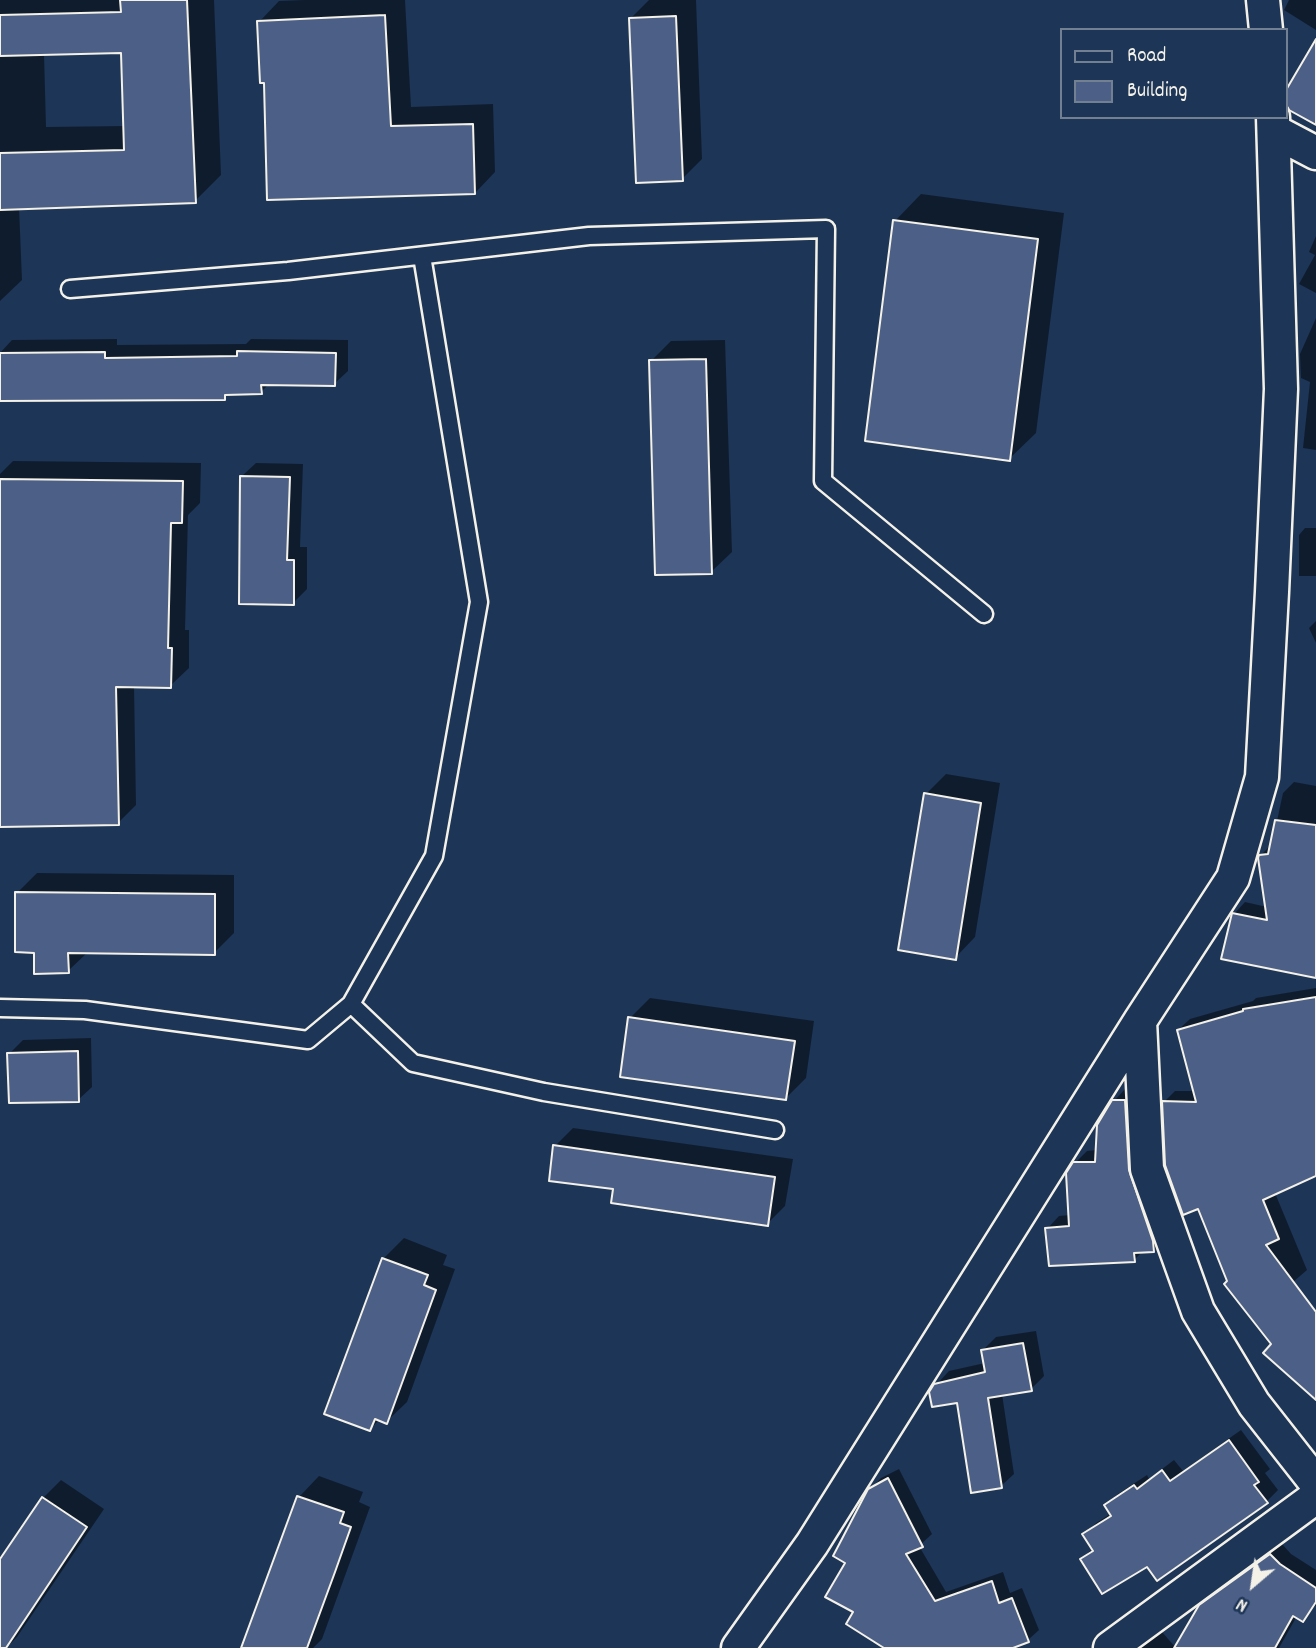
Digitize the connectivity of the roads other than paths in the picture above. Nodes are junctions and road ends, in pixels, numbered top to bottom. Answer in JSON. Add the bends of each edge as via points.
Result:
{"nodes":[{"id":1,"x":1264,"y":0,"type":"edge"},
{"id":2,"x":1266,"y":28,"type":"edge"},
{"id":3,"x":1274,"y":124,"type":"edge"},
{"id":4,"x":1316,"y":153,"type":"edge"},
{"id":5,"x":422,"y":256,"type":"junction"},
{"id":6,"x":70,"y":289,"type":"dead end"},
{"id":7,"x":984,"y":614,"type":"dead end"},
{"id":8,"x":352,"y":1004,"type":"junction"},
{"id":9,"x":0,"y":1008,"type":"edge"},
{"id":10,"x":1140,"y":1021,"type":"junction"},
{"id":11,"x":775,"y":1130,"type":"dead end"},
{"id":12,"x":1316,"y":1483,"type":"edge"},
{"id":13,"x":1316,"y":1497,"type":"edge"},
{"id":14,"x":738,"y":1648,"type":"edge"},
{"id":15,"x":1110,"y":1648,"type":"edge"}],
"edges":[{"from":1,"to":2,"type":"street"},
{"from":3,"to":4,"type":"street"},
{"from":3,"to":10,"type":"street","via":[[1281,390],[1262,777],[1233,878]]},
{"from":5,"to":6,"type":"lane"},
{"from":5,"to":7,"type":"lane","via":[[589,236],[826,229],[823,481]]},
{"from":5,"to":8,"type":"lane","via":[[479,602],[434,856]]},
{"from":8,"to":9,"type":"lane","via":[[308,1040],[85,1010]]},
{"from":8,"to":11,"type":"lane","via":[[413,1063],[544,1092]]},
{"from":10,"to":12,"type":"street","via":[[1147,1169],[1198,1311],[1254,1404]]},
{"from":10,"to":14,"type":"street","via":[[812,1544]]},
{"from":13,"to":15,"type":"street"}]}
